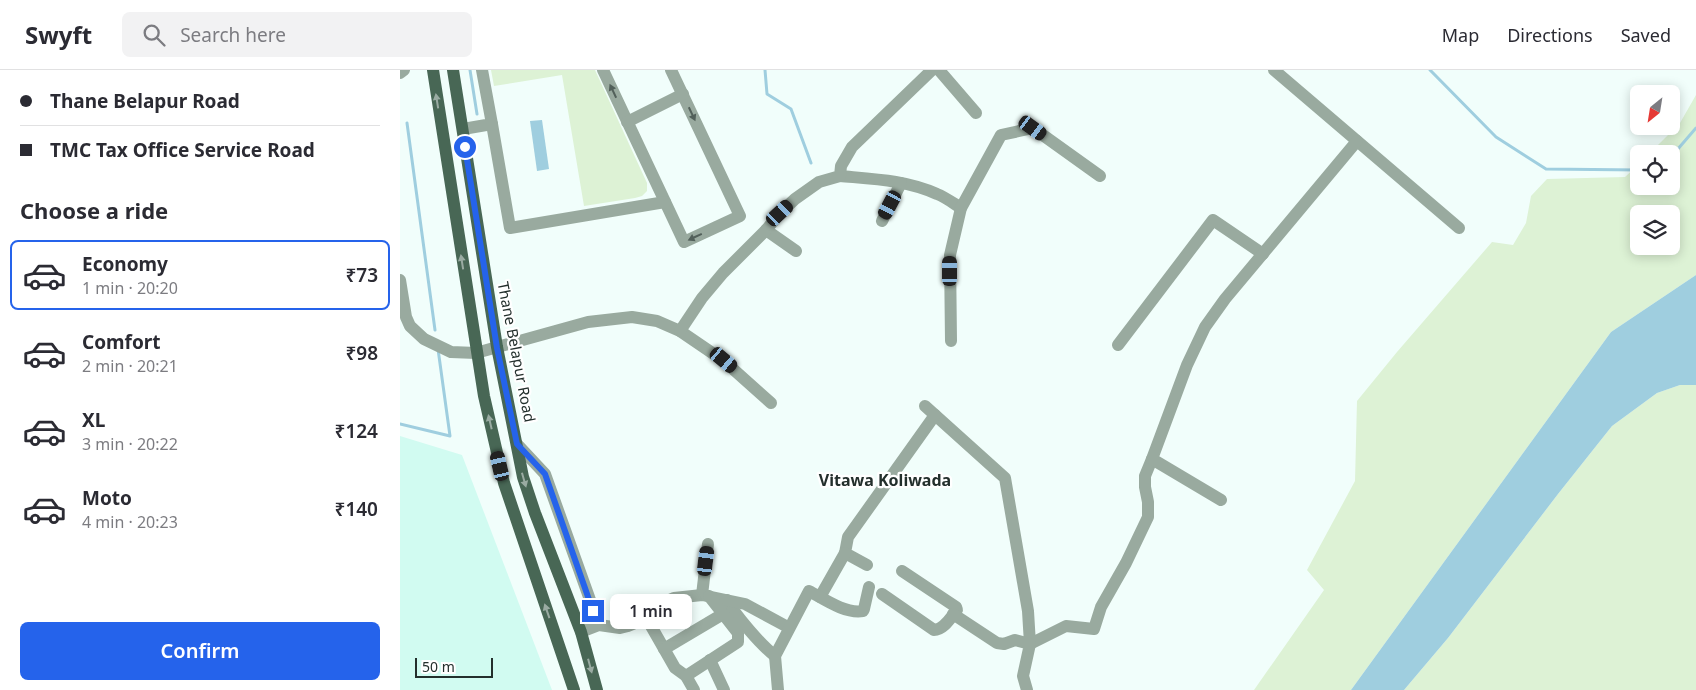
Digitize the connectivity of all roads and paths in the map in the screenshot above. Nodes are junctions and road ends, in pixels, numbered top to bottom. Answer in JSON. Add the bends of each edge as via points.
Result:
{"nodes":[{"id":1,"x":404,"y":70,"type":"edge"},
{"id":2,"x":433,"y":70,"type":"edge"},
{"id":3,"x":453,"y":70,"type":"edge"},
{"id":4,"x":482,"y":70,"type":"edge"},
{"id":5,"x":603,"y":70,"type":"edge"},
{"id":6,"x":671,"y":70,"type":"edge"},
{"id":7,"x":932,"y":70,"type":"edge"},
{"id":8,"x":939,"y":70,"type":"edge"},
{"id":9,"x":1274,"y":70,"type":"edge"},
{"id":10,"x":400,"y":73,"type":"edge"},
{"id":11,"x":683,"y":94,"type":"junction"},
{"id":12,"x":976,"y":113,"type":"dead end"},
{"id":13,"x":627,"y":122,"type":"junction"},
{"id":14,"x":492,"y":124,"type":"junction"},
{"id":15,"x":462,"y":129,"type":"junction"},
{"id":16,"x":1358,"y":141,"type":"junction"},
{"id":17,"x":840,"y":176,"type":"junction"},
{"id":18,"x":1100,"y":176,"type":"dead end"},
{"id":19,"x":902,"y":183,"type":"junction"},
{"id":20,"x":665,"y":202,"type":"junction"},
{"id":21,"x":961,"y":208,"type":"junction"},
{"id":22,"x":882,"y":221,"type":"dead end"},
{"id":23,"x":1459,"y":228,"type":"dead end"},
{"id":24,"x":766,"y":230,"type":"junction"},
{"id":25,"x":796,"y":250,"type":"dead end"},
{"id":26,"x":1263,"y":254,"type":"junction"},
{"id":27,"x":400,"y":280,"type":"edge"},
{"id":28,"x":680,"y":331,"type":"junction"},
{"id":29,"x":952,"y":340,"type":"dead end"},
{"id":30,"x":1118,"y":344,"type":"dead end"},
{"id":31,"x":497,"y":348,"type":"junction"},
{"id":32,"x":476,"y":353,"type":"junction"},
{"id":33,"x":771,"y":403,"type":"dead end"},
{"id":34,"x":925,"y":406,"type":"dead end"},
{"id":35,"x":935,"y":415,"type":"junction"},
{"id":36,"x":517,"y":444,"type":"junction"},
{"id":37,"x":1152,"y":459,"type":"junction"},
{"id":38,"x":1221,"y":500,"type":"dead end"},
{"id":39,"x":708,"y":544,"type":"dead end"},
{"id":40,"x":845,"y":553,"type":"junction"},
{"id":41,"x":866,"y":564,"type":"dead end"},
{"id":42,"x":902,"y":571,"type":"dead end"},
{"id":43,"x":869,"y":587,"type":"dead end"},
{"id":44,"x":882,"y":594,"type":"dead end"},
{"id":45,"x":706,"y":595,"type":"junction"},
{"id":46,"x":820,"y":597,"type":"junction"},
{"id":47,"x":727,"y":600,"type":"junction"},
{"id":48,"x":643,"y":612,"type":"junction"},
{"id":49,"x":723,"y":614,"type":"junction"},
{"id":50,"x":954,"y":614,"type":"junction"},
{"id":51,"x":599,"y":625,"type":"junction"},
{"id":52,"x":784,"y":625,"type":"dead end"},
{"id":53,"x":581,"y":632,"type":"junction"},
{"id":54,"x":1030,"y":644,"type":"junction"},
{"id":55,"x":664,"y":649,"type":"junction"},
{"id":56,"x":775,"y":656,"type":"junction"},
{"id":57,"x":710,"y":660,"type":"junction"},
{"id":58,"x":686,"y":676,"type":"junction"},
{"id":59,"x":574,"y":690,"type":"edge"},
{"id":60,"x":597,"y":690,"type":"edge"},
{"id":61,"x":694,"y":690,"type":"edge"},
{"id":62,"x":724,"y":690,"type":"edge"},
{"id":63,"x":778,"y":690,"type":"edge"},
{"id":64,"x":1027,"y":690,"type":"edge"}],
"edges":[{"from":1,"to":10,"type":"street"},
{"from":32,"to":2,"type":"main road","one_way":true},
{"from":3,"to":15,"type":"main road","name":"Thane Belapur Road"},
{"from":4,"to":14,"type":"street"},
{"from":13,"to":5,"type":"street","one_way":true},
{"from":6,"to":11,"type":"street"},
{"from":7,"to":17,"type":"street","via":[[852,147],[841,166]]},
{"from":8,"to":12,"type":"street"},
{"from":9,"to":16,"type":"street"},
{"from":11,"to":13,"type":"street"},
{"from":11,"to":20,"type":"street","one_way":true,"via":[[740,216],[684,242]]},
{"from":13,"to":20,"type":"street"},
{"from":14,"to":15,"type":"street"},
{"from":14,"to":20,"type":"street","via":[[510,228]]},
{"from":15,"to":31,"type":"main road","name":"Thane Belapur Road"},
{"from":16,"to":23,"type":"street"},
{"from":16,"to":26,"type":"street"},
{"from":17,"to":19,"type":"street"},
{"from":17,"to":24,"type":"street","via":[[819,182],[795,199]]},
{"from":18,"to":21,"type":"street","via":[[1033,128],[1001,136]]},
{"from":19,"to":21,"type":"street","via":[[938,194]]},
{"from":19,"to":22,"type":"street"},
{"from":21,"to":29,"type":"street","via":[[950,255]]},
{"from":24,"to":25,"type":"street"},
{"from":24,"to":28,"type":"street","via":[[723,273]]},
{"from":26,"to":30,"type":"street","via":[[1213,220]]},
{"from":26,"to":37,"type":"street","via":[[1225,299],[1192,351]]},
{"from":27,"to":32,"type":"street","via":[[410,326],[424,339],[451,352]]},
{"from":28,"to":31,"type":"street","via":[[657,321],[632,317],[588,322]]},
{"from":28,"to":33,"type":"street","via":[[724,360]]},
{"from":31,"to":32,"type":"street"},
{"from":31,"to":36,"type":"main road","name":"Thane Belapur Road"},
{"from":59,"to":32,"type":"main road","one_way":true,"via":[[504,483]]},
{"from":34,"to":35,"type":"street"},
{"from":35,"to":40,"type":"street","via":[[848,537]]},
{"from":35,"to":54,"type":"street","via":[[1005,478],[1028,611]]},
{"from":36,"to":51,"type":"street","via":[[545,474]]},
{"from":36,"to":53,"type":"main road","name":"Thane Belapur Road","one_way":true,"via":[[523,477]]},
{"from":37,"to":38,"type":"street"},
{"from":37,"to":54,"type":"street","via":[[1145,476],[1148,517],[1101,607],[1094,629],[1066,626]]},
{"from":39,"to":45,"type":"street"},
{"from":40,"to":41,"type":"street"},
{"from":40,"to":46,"type":"street"},
{"from":42,"to":50,"type":"street","via":[[954,605],[957,610]]},
{"from":43,"to":46,"type":"street","via":[[863,612],[848,610]]},
{"from":44,"to":50,"type":"street","via":[[934,630],[943,627]]},
{"from":45,"to":47,"type":"street"},
{"from":45,"to":48,"type":"street","via":[[674,598]]},
{"from":45,"to":49,"type":"street"},
{"from":46,"to":56,"type":"street","via":[[809,591]]},
{"from":47,"to":52,"type":"street","via":[[745,604]]},
{"from":47,"to":56,"type":"street"},
{"from":48,"to":51,"type":"street","via":[[628,626]]},
{"from":48,"to":55,"type":"street"},
{"from":49,"to":55,"type":"street"},
{"from":49,"to":57,"type":"street","via":[[739,637],[736,644]]},
{"from":50,"to":54,"type":"street","via":[[997,643],[1014,640]]},
{"from":51,"to":53,"type":"street"},
{"from":53,"to":60,"type":"main road","name":"Thane Belapur Road","one_way":true},
{"from":54,"to":64,"type":"street","via":[[1023,676]]},
{"from":55,"to":58,"type":"street","via":[[675,668]]},
{"from":56,"to":63,"type":"street"},
{"from":57,"to":58,"type":"street"},
{"from":57,"to":62,"type":"street"},
{"from":58,"to":61,"type":"street"}]}
